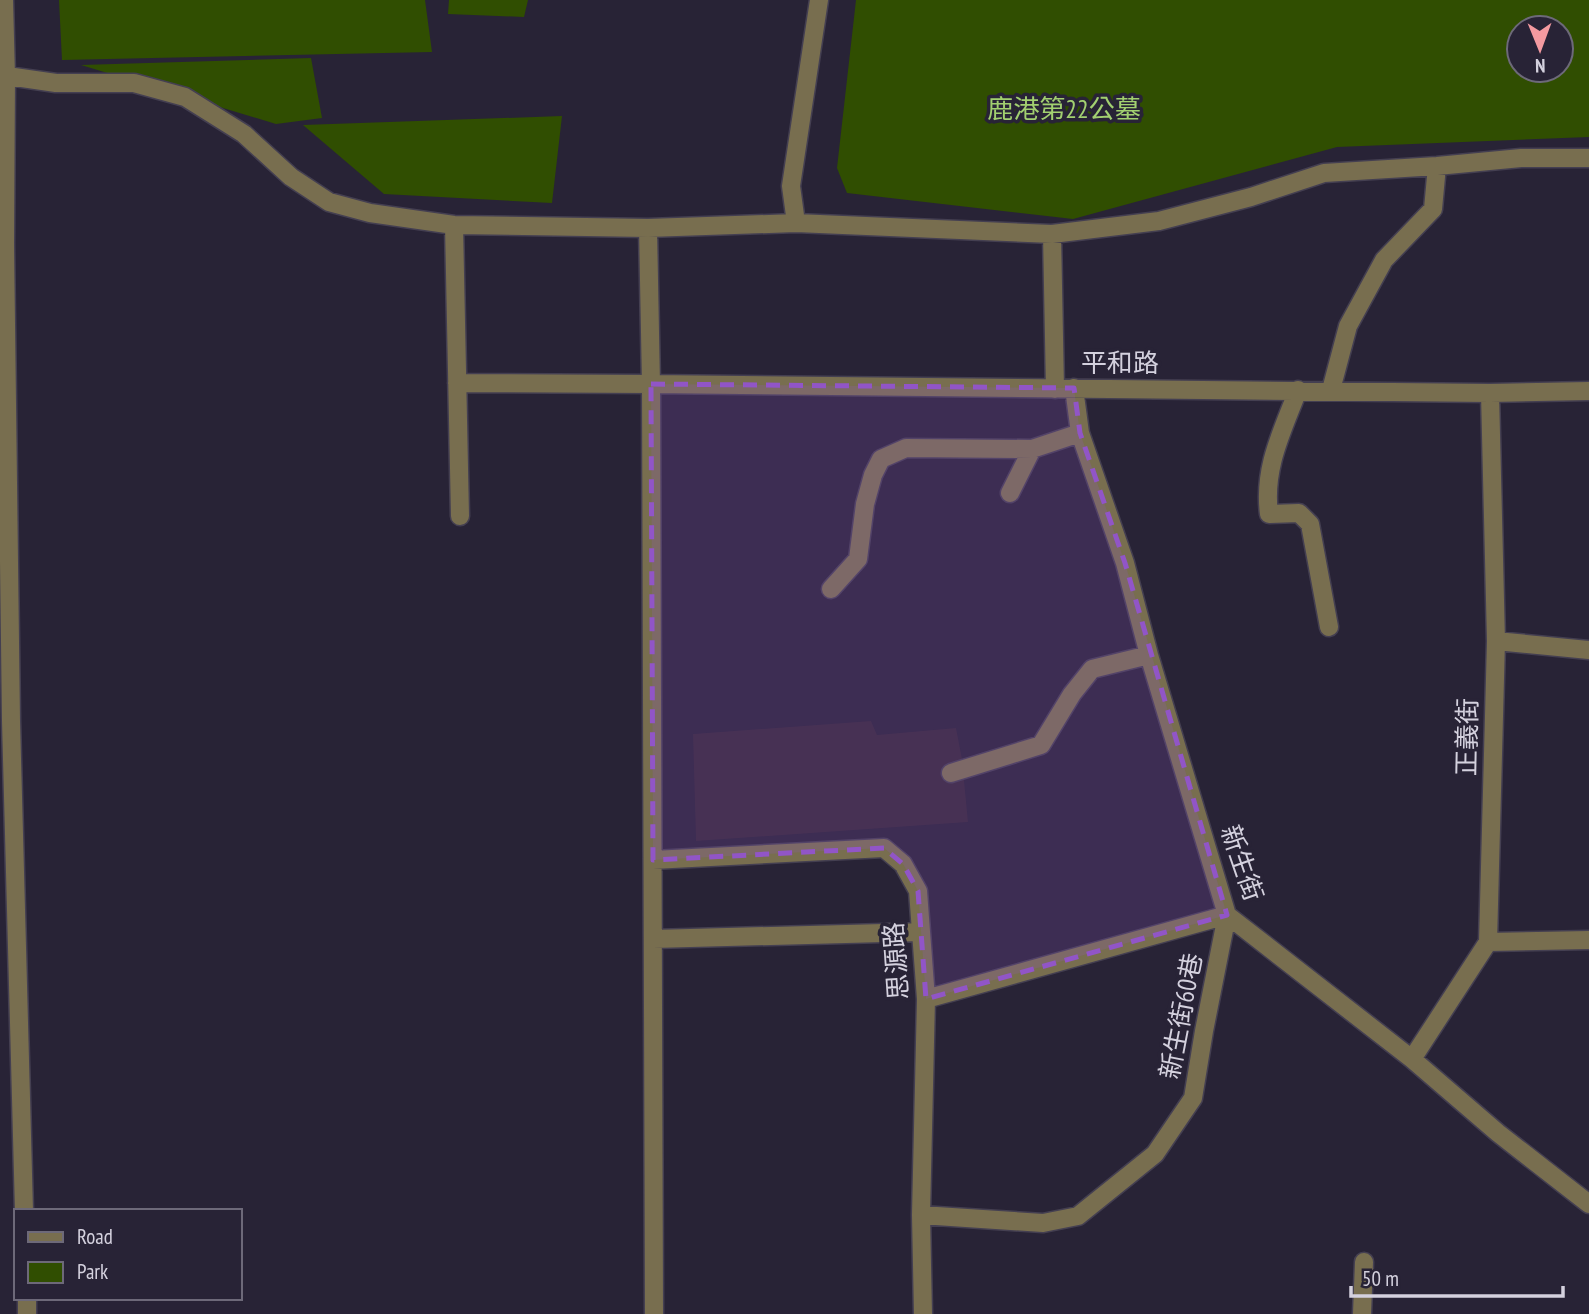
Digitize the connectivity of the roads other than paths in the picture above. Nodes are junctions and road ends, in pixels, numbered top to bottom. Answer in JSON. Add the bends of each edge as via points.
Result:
{"nodes":[{"id":1,"x":4,"y":0,"type":"edge"},
{"id":2,"x":819,"y":0,"type":"edge"},
{"id":3,"x":3,"y":75,"type":"edge"},
{"id":4,"x":1589,"y":158,"type":"edge"},
{"id":5,"x":1437,"y":166,"type":"junction"},
{"id":6,"x":796,"y":223,"type":"junction"},
{"id":7,"x":454,"y":225,"type":"junction"},
{"id":8,"x":648,"y":228,"type":"junction"},
{"id":9,"x":1052,"y":234,"type":"junction"},
{"id":10,"x":457,"y":383,"type":"junction"},
{"id":11,"x":651,"y":384,"type":"junction"},
{"id":12,"x":1074,"y":388,"type":"junction"},
{"id":13,"x":1055,"y":389,"type":"junction"},
{"id":14,"x":1298,"y":390,"type":"junction"},
{"id":15,"x":1331,"y":390,"type":"junction"},
{"id":16,"x":1589,"y":391,"type":"edge"},
{"id":17,"x":1490,"y":393,"type":"junction"},
{"id":18,"x":1080,"y":433,"type":"junction"},
{"id":19,"x":1032,"y":449,"type":"junction"},
{"id":20,"x":1010,"y":493,"type":"dead end"},
{"id":21,"x":460,"y":516,"type":"dead end"},
{"id":22,"x":831,"y":589,"type":"dead end"},
{"id":23,"x":1329,"y":627,"type":"dead end"},
{"id":24,"x":1496,"y":641,"type":"junction"},
{"id":25,"x":1589,"y":650,"type":"edge"},
{"id":26,"x":1149,"y":655,"type":"junction"},
{"id":27,"x":6,"y":718,"type":"edge"},
{"id":28,"x":951,"y":773,"type":"dead end"},
{"id":29,"x":653,"y":860,"type":"junction"},
{"id":30,"x":1227,"y":915,"type":"junction"},
{"id":31,"x":921,"y":932,"type":"junction"},
{"id":32,"x":653,"y":939,"type":"junction"},
{"id":33,"x":1589,"y":940,"type":"edge"},
{"id":34,"x":1488,"y":942,"type":"junction"},
{"id":35,"x":926,"y":999,"type":"junction"},
{"id":36,"x":1412,"y":1059,"type":"junction"},
{"id":37,"x":1589,"y":1204,"type":"edge"},
{"id":38,"x":24,"y":1209,"type":"edge"},
{"id":39,"x":921,"y":1215,"type":"junction"},
{"id":40,"x":1364,"y":1262,"type":"dead end"},
{"id":41,"x":654,"y":1314,"type":"edge"},
{"id":42,"x":923,"y":1314,"type":"edge"},
{"id":43,"x":1362,"y":1314,"type":"edge"}],
"edges":[{"from":1,"to":3,"type":"street"},
{"from":2,"to":6,"type":"street","via":[[791,186]]},
{"from":3,"to":7,"type":"street","via":[[56,83],[134,83],[185,97],[244,134],[291,177],[329,202]]},
{"from":3,"to":27,"type":"street"},
{"from":4,"to":5,"type":"street","via":[[1521,158]]},
{"from":5,"to":9,"type":"street","via":[[1324,173],[1159,221]]},
{"from":5,"to":15,"type":"street","via":[[1433,209],[1384,260],[1348,326]]},
{"from":6,"to":8,"type":"street"},
{"from":6,"to":9,"type":"street"},
{"from":7,"to":8,"type":"street"},
{"from":7,"to":10,"type":"street"},
{"from":8,"to":11,"type":"street"},
{"from":9,"to":13,"type":"street"},
{"from":10,"to":11,"type":"street","name":"平和路"},
{"from":10,"to":21,"type":"street"},
{"from":11,"to":13,"type":"street","name":"平和路"},
{"from":11,"to":29,"type":"street"},
{"from":12,"to":13,"type":"street","name":"平和路"},
{"from":12,"to":14,"type":"street","name":"平和路"},
{"from":12,"to":18,"type":"street","name":"新生街"},
{"from":14,"to":15,"type":"street","name":"平和路"},
{"from":14,"to":23,"type":"street","via":[[1270,470],[1269,514],[1299,513],[1310,524]]},
{"from":15,"to":17,"type":"street","name":"平和路"},
{"from":16,"to":17,"type":"street","name":"平和路"},
{"from":17,"to":24,"type":"street","name":"正義街"},
{"from":18,"to":19,"type":"street"},
{"from":18,"to":26,"type":"street","name":"新生街","via":[[1125,563]]},
{"from":19,"to":20,"type":"street"},
{"from":19,"to":22,"type":"street","via":[[906,448],[881,459],[865,504],[858,559]]},
{"from":24,"to":25,"type":"street"},
{"from":24,"to":34,"type":"street","name":"正義街"},
{"from":26,"to":28,"type":"street","via":[[1092,669],[1041,745]]},
{"from":26,"to":30,"type":"street","name":"新生街"},
{"from":27,"to":38,"type":"street"},
{"from":29,"to":31,"type":"street","name":"思源路","via":[[884,848],[903,864],[918,891]]},
{"from":29,"to":32,"type":"street"},
{"from":30,"to":35,"type":"street"},
{"from":30,"to":36,"type":"street","name":"新生街"},
{"from":30,"to":39,"type":"street","name":"新生街60巷","via":[[1193,1098],[1155,1154],[1078,1216],[1042,1223]]},
{"from":31,"to":32,"type":"street"},
{"from":31,"to":35,"type":"street","name":"思源路"},
{"from":32,"to":41,"type":"street"},
{"from":33,"to":34,"type":"street"},
{"from":34,"to":36,"type":"street"},
{"from":35,"to":39,"type":"street","name":"思源路"},
{"from":36,"to":37,"type":"street","name":"新生街"},
{"from":39,"to":42,"type":"street","name":"思源路"},
{"from":40,"to":43,"type":"street"}]}
